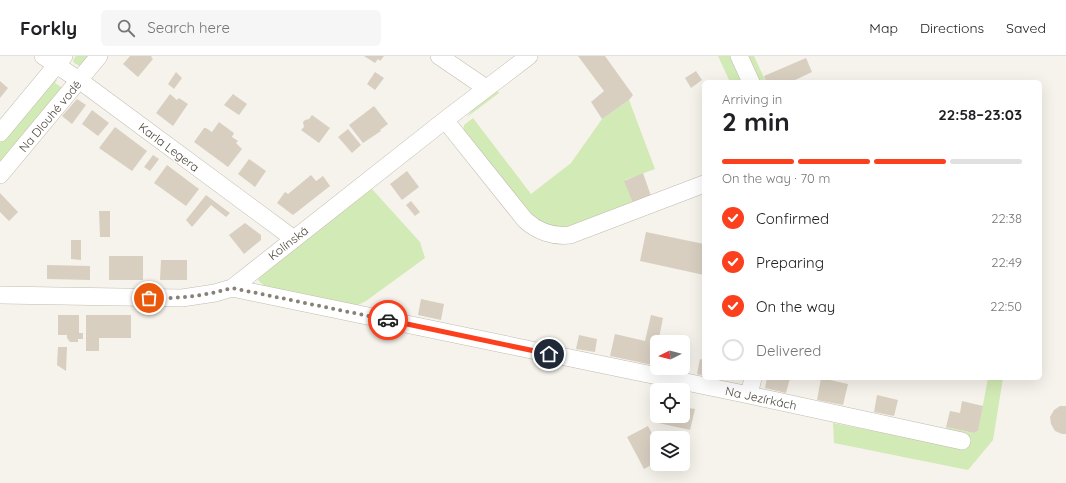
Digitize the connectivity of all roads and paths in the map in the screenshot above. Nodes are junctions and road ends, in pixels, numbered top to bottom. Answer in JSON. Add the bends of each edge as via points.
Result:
{"nodes":[{"id":1,"x":99,"y":56,"type":"edge"},
{"id":2,"x":439,"y":56,"type":"edge"},
{"id":3,"x":529,"y":56,"type":"edge"},
{"id":4,"x":739,"y":56,"type":"edge"},
{"id":5,"x":55,"y":59,"type":"edge"},
{"id":6,"x":79,"y":80,"type":"junction"},
{"id":7,"x":750,"y":80,"type":"edge"},
{"id":8,"x":486,"y":88,"type":"junction"},
{"id":9,"x":445,"y":120,"type":"junction"},
{"id":10,"x":0,"y":133,"type":"edge"},
{"id":11,"x":0,"y":175,"type":"edge"},
{"id":12,"x":702,"y":185,"type":"edge"},
{"id":13,"x":294,"y":239,"type":"junction"},
{"id":14,"x":232,"y":288,"type":"junction"},
{"id":15,"x":0,"y":295,"type":"edge"},
{"id":16,"x":753,"y":380,"type":"edge"},
{"id":17,"x":749,"y":395,"type":"junction"},
{"id":18,"x":962,"y":441,"type":"dead end"}],
"edges":[{"from":1,"to":6,"type":"street","name":"Na Dlouhé vodě"},
{"from":2,"to":8,"type":"street"},
{"from":3,"to":8,"type":"street","name":"Kolínská"},
{"from":4,"to":7,"type":"street"},
{"from":5,"to":6,"type":"street","name":"Karla Legera"},
{"from":5,"to":10,"type":"street"},
{"from":6,"to":11,"type":"street","name":"Na Dlouhé vodě"},
{"from":6,"to":13,"type":"street","name":"Karla Legera"},
{"from":8,"to":9,"type":"street","name":"Kolínská"},
{"from":9,"to":12,"type":"street","via":[[524,220],[548,234],[570,235]]},
{"from":9,"to":13,"type":"street","name":"Kolínská"},
{"from":13,"to":14,"type":"street","name":"Kolínská"},
{"from":14,"to":15,"type":"street","name":"Kolínská","via":[[182,298]]},
{"from":14,"to":17,"type":"street","name":"Na Jezírkách"},
{"from":16,"to":17,"type":"street"},
{"from":17,"to":18,"type":"street","name":"Na Jezírkách"}]}
